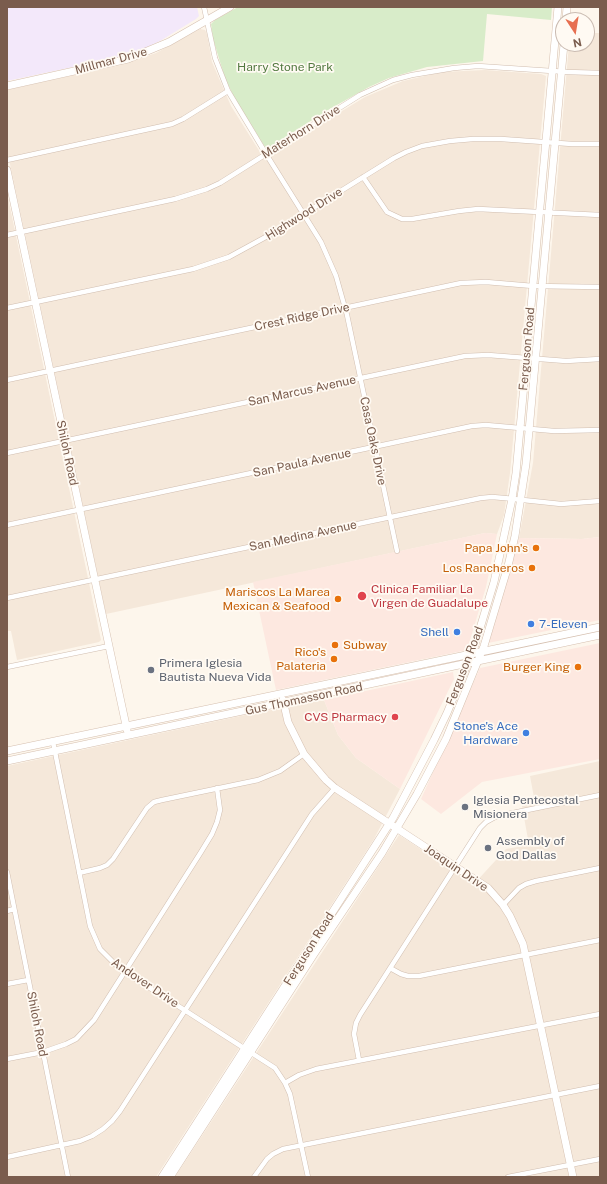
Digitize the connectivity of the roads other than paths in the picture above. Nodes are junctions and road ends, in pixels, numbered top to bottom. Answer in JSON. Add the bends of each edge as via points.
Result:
{"nodes":[{"id":1,"x":204,"y":7,"type":"edge"},
{"id":2,"x":230,"y":7,"type":"edge"},
{"id":3,"x":558,"y":7,"type":"edge"},
{"id":4,"x":206,"y":20,"type":"junction"},
{"id":5,"x":563,"y":52,"type":"edge"},
{"id":6,"x":552,"y":71,"type":"junction"},
{"id":7,"x":561,"y":72,"type":"junction"},
{"id":8,"x":600,"y":73,"type":"edge"},
{"id":9,"x":7,"y":86,"type":"edge"},
{"id":10,"x":228,"y":91,"type":"junction"},
{"id":11,"x":546,"y":141,"type":"junction"},
{"id":12,"x":555,"y":142,"type":"junction"},
{"id":13,"x":600,"y":144,"type":"edge"},
{"id":14,"x":266,"y":154,"type":"junction"},
{"id":15,"x":7,"y":160,"type":"edge"},
{"id":16,"x":7,"y":170,"type":"edge"},
{"id":17,"x":363,"y":177,"type":"junction"},
{"id":18,"x":540,"y":212,"type":"junction"},
{"id":19,"x":549,"y":213,"type":"junction"},
{"id":20,"x":303,"y":214,"type":"junction"},
{"id":21,"x":600,"y":215,"type":"edge"},
{"id":22,"x":20,"y":232,"type":"junction"},
{"id":23,"x":7,"y":235,"type":"edge"},
{"id":24,"x":533,"y":286,"type":"junction"},
{"id":25,"x":542,"y":286,"type":"junction"},
{"id":26,"x":600,"y":287,"type":"edge"},
{"id":27,"x":35,"y":302,"type":"junction"},
{"id":28,"x":7,"y":308,"type":"edge"},
{"id":29,"x":345,"y":308,"type":"junction"},
{"id":30,"x":527,"y":358,"type":"junction"},
{"id":31,"x":536,"y":359,"type":"junction"},
{"id":32,"x":600,"y":359,"type":"edge"},
{"id":33,"x":50,"y":371,"type":"junction"},
{"id":34,"x":360,"y":379,"type":"junction"},
{"id":35,"x":7,"y":380,"type":"edge"},
{"id":36,"x":520,"y":428,"type":"junction"},
{"id":37,"x":530,"y":429,"type":"junction"},
{"id":38,"x":600,"y":430,"type":"edge"},
{"id":39,"x":65,"y":441,"type":"junction"},
{"id":40,"x":375,"y":448,"type":"junction"},
{"id":41,"x":7,"y":453,"type":"edge"},
{"id":42,"x":512,"y":499,"type":"junction"},
{"id":43,"x":521,"y":500,"type":"junction"},
{"id":44,"x":600,"y":501,"type":"edge"},
{"id":45,"x":79,"y":510,"type":"junction"},
{"id":46,"x":390,"y":518,"type":"junction"},
{"id":47,"x":7,"y":525,"type":"edge"},
{"id":48,"x":397,"y":551,"type":"dead end"},
{"id":49,"x":95,"y":580,"type":"junction"},
{"id":50,"x":7,"y":598,"type":"edge"},
{"id":51,"x":600,"y":627,"type":"edge"},
{"id":52,"x":587,"y":634,"type":"junction"},
{"id":53,"x":600,"y":635,"type":"edge"},
{"id":54,"x":109,"y":646,"type":"junction"},
{"id":55,"x":482,"y":652,"type":"junction"},
{"id":56,"x":471,"y":654,"type":"junction"},
{"id":57,"x":478,"y":661,"type":"junction"},
{"id":58,"x":468,"y":664,"type":"junction"},
{"id":59,"x":415,"y":666,"type":"junction"},
{"id":60,"x":7,"y":667,"type":"edge"},
{"id":61,"x":411,"y":676,"type":"junction"},
{"id":62,"x":354,"y":679,"type":"junction"},
{"id":63,"x":356,"y":688,"type":"junction"},
{"id":64,"x":282,"y":694,"type":"junction"},
{"id":65,"x":283,"y":703,"type":"junction"},
{"id":66,"x":126,"y":727,"type":"junction"},
{"id":67,"x":128,"y":736,"type":"junction"},
{"id":68,"x":53,"y":742,"type":"junction"},
{"id":69,"x":7,"y":751,"type":"edge"},
{"id":70,"x":55,"y":751,"type":"junction"},
{"id":71,"x":304,"y":754,"type":"junction"},
{"id":72,"x":7,"y":761,"type":"edge"},
{"id":73,"x":217,"y":788,"type":"junction"},
{"id":74,"x":335,"y":788,"type":"junction"},
{"id":75,"x":600,"y":795,"type":"edge"},
{"id":76,"x":389,"y":824,"type":"junction"},
{"id":77,"x":397,"y":828,"type":"junction"},
{"id":78,"x":455,"y":866,"type":"junction"},
{"id":79,"x":600,"y":868,"type":"edge"},
{"id":80,"x":7,"y":872,"type":"edge"},
{"id":81,"x":79,"y":873,"type":"junction"},
{"id":82,"x":503,"y":905,"type":"junction"},
{"id":83,"x":14,"y":909,"type":"junction"},
{"id":84,"x":7,"y":911,"type":"edge"},
{"id":85,"x":600,"y":940,"type":"edge"},
{"id":86,"x":311,"y":952,"type":"junction"},
{"id":87,"x":525,"y":955,"type":"junction"},
{"id":88,"x":390,"y":968,"type":"junction"},
{"id":89,"x":125,"y":972,"type":"junction"},
{"id":90,"x":28,"y":980,"type":"junction"},
{"id":91,"x":7,"y":984,"type":"edge"},
{"id":92,"x":185,"y":1010,"type":"junction"},
{"id":93,"x":600,"y":1014,"type":"edge"},
{"id":94,"x":541,"y":1026,"type":"junction"},
{"id":95,"x":248,"y":1051,"type":"junction"},
{"id":96,"x":43,"y":1052,"type":"junction"},
{"id":97,"x":7,"y":1059,"type":"edge"},
{"id":98,"x":359,"y":1060,"type":"junction"},
{"id":99,"x":285,"y":1083,"type":"junction"},
{"id":100,"x":600,"y":1086,"type":"edge"},
{"id":101,"x":556,"y":1095,"type":"junction"},
{"id":102,"x":61,"y":1145,"type":"junction"},
{"id":103,"x":301,"y":1145,"type":"junction"},
{"id":104,"x":181,"y":1154,"type":"junction"},
{"id":105,"x":7,"y":1157,"type":"edge"},
{"id":106,"x":600,"y":1159,"type":"edge"},
{"id":107,"x":571,"y":1164,"type":"junction"},
{"id":108,"x":68,"y":1177,"type":"edge"},
{"id":109,"x":162,"y":1177,"type":"edge"},
{"id":110,"x":170,"y":1177,"type":"edge"},
{"id":111,"x":254,"y":1177,"type":"edge"},
{"id":112,"x":308,"y":1177,"type":"edge"},
{"id":113,"x":508,"y":1177,"type":"edge"},
{"id":114,"x":574,"y":1177,"type":"edge"}],
"edges":[{"from":1,"to":4,"type":"street","name":"Casa Oaks Drive"},
{"from":2,"to":4,"type":"main road","name":"Millmar Drive"},
{"from":3,"to":6,"type":"main road","name":"Ferguson Road"},
{"from":4,"to":9,"type":"main road","name":"Millmar Drive","via":[[163,45],[128,59]]},
{"from":4,"to":10,"type":"street","name":"Casa Oaks Drive","via":[[215,58]]},
{"from":5,"to":7,"type":"main road","name":"Ferguson Road"},
{"from":6,"to":7,"type":"street","name":"Materhorn Drive"},
{"from":6,"to":11,"type":"main road","name":"Ferguson Road"},
{"from":6,"to":14,"type":"street","name":"Materhorn Drive","via":[[478,66],[435,70],[393,80],[360,95]]},
{"from":7,"to":8,"type":"street","name":"Materhorn Drive"},
{"from":7,"to":12,"type":"main road","name":"Ferguson Road"},
{"from":10,"to":14,"type":"street","name":"Casa Oaks Drive"},
{"from":10,"to":15,"type":"street","via":[[172,124]]},
{"from":11,"to":12,"type":"street","name":"Highwood Drive"},
{"from":11,"to":17,"type":"street","name":"Highwood Drive","via":[[473,139],[433,143],[406,152]]},
{"from":11,"to":18,"type":"main road","name":"Ferguson Road"},
{"from":12,"to":13,"type":"street","name":"Highwood Drive"},
{"from":12,"to":19,"type":"main road","name":"Ferguson Road"},
{"from":14,"to":20,"type":"street","name":"Casa Oaks Drive"},
{"from":14,"to":22,"type":"street","name":"Materhorn Drive","via":[[220,183],[191,195]]},
{"from":16,"to":22,"type":"main road","name":"Shiloh Road"},
{"from":17,"to":18,"type":"street","via":[[387,212],[402,219],[478,209]]},
{"from":17,"to":20,"type":"street","name":"Highwood Drive"},
{"from":18,"to":19,"type":"street"},
{"from":18,"to":24,"type":"main road","name":"Ferguson Road"},
{"from":19,"to":21,"type":"street"},
{"from":19,"to":25,"type":"main road","name":"Ferguson Road"},
{"from":20,"to":27,"type":"street","name":"Highwood Drive","via":[[248,248],[212,264]]},
{"from":20,"to":29,"type":"street","name":"Casa Oaks Drive","via":[[330,260]]},
{"from":22,"to":23,"type":"street","name":"Materhorn Drive"},
{"from":22,"to":27,"type":"main road","name":"Shiloh Road"},
{"from":24,"to":25,"type":"street","name":"Crest Ridge Drive"},
{"from":24,"to":29,"type":"street","name":"Crest Ridge Drive","via":[[473,282]]},
{"from":24,"to":30,"type":"main road","name":"Ferguson Road"},
{"from":25,"to":26,"type":"street","name":"Crest Ridge Drive"},
{"from":25,"to":31,"type":"main road","name":"Ferguson Road"},
{"from":27,"to":28,"type":"street","name":"Highwood Drive"},
{"from":27,"to":33,"type":"main road","name":"Shiloh Road"},
{"from":29,"to":33,"type":"street","name":"Crest Ridge Drive"},
{"from":29,"to":34,"type":"street","name":"Casa Oaks Drive"},
{"from":30,"to":31,"type":"street","name":"San Marcus Avenue"},
{"from":30,"to":34,"type":"street","name":"San Marcus Avenue","via":[[473,355]]},
{"from":30,"to":36,"type":"main road","name":"Ferguson Road"},
{"from":31,"to":32,"type":"street","name":"San Marcus Avenue"},
{"from":31,"to":37,"type":"main road","name":"Ferguson Road"},
{"from":33,"to":35,"type":"street","name":"Crest Ridge Drive"},
{"from":33,"to":39,"type":"main road","name":"Shiloh Road"},
{"from":34,"to":39,"type":"street","name":"San Marcus Avenue"},
{"from":34,"to":40,"type":"street","name":"Casa Oaks Drive"},
{"from":36,"to":37,"type":"street","name":"San Paula Avenue"},
{"from":36,"to":40,"type":"street","name":"San Paula Avenue","via":[[472,426]]},
{"from":36,"to":42,"type":"main road","name":"Ferguson Road"},
{"from":37,"to":38,"type":"street","name":"San Paula Avenue"},
{"from":37,"to":43,"type":"main road","name":"Ferguson Road"},
{"from":39,"to":41,"type":"street","name":"San Marcus Avenue"},
{"from":39,"to":45,"type":"main road","name":"Shiloh Road"},
{"from":40,"to":45,"type":"street","name":"San Paula Avenue"},
{"from":40,"to":46,"type":"street","name":"Casa Oaks Drive"},
{"from":42,"to":43,"type":"street","name":"San Medina Avenue"},
{"from":42,"to":46,"type":"street","name":"San Medina Avenue","via":[[481,498]]},
{"from":42,"to":56,"type":"main road","name":"Ferguson Road","via":[[494,582]]},
{"from":43,"to":44,"type":"street","name":"San Medina Avenue","via":[[560,504]]},
{"from":43,"to":55,"type":"main road","name":"Ferguson Road","via":[[508,566]]},
{"from":45,"to":47,"type":"street","name":"San Paula Avenue"},
{"from":45,"to":49,"type":"main road","name":"Shiloh Road"},
{"from":46,"to":48,"type":"street","name":"Casa Oaks Drive"},
{"from":46,"to":49,"type":"street","name":"San Medina Avenue"},
{"from":49,"to":50,"type":"street","name":"San Medina Avenue"},
{"from":49,"to":54,"type":"main road","name":"Shiloh Road"},
{"from":51,"to":52,"type":"main road","name":"Gus Thomasson Road"},
{"from":52,"to":53,"type":"main road","name":"Gus Thomasson Road"},
{"from":52,"to":55,"type":"main road","name":"Gus Thomasson Road"},
{"from":52,"to":57,"type":"main road","name":"Gus Thomasson Road"},
{"from":54,"to":60,"type":"street"},
{"from":54,"to":66,"type":"main road","name":"Shiloh Road"},
{"from":55,"to":56,"type":"main road","name":"Gus Thomasson Road"},
{"from":55,"to":57,"type":"main road","name":"Ferguson Road"},
{"from":56,"to":58,"type":"main road","name":"Ferguson Road"},
{"from":56,"to":59,"type":"main road","name":"Gus Thomasson Road"},
{"from":57,"to":58,"type":"main road","name":"Gus Thomasson Road"},
{"from":57,"to":77,"type":"main road","name":"Ferguson Road","via":[[446,740]]},
{"from":58,"to":61,"type":"main road","name":"Gus Thomasson Road"},
{"from":58,"to":76,"type":"main road","name":"Ferguson Road","via":[[434,740]]},
{"from":59,"to":61,"type":"main road"},
{"from":59,"to":62,"type":"main road","name":"Gus Thomasson Road"},
{"from":61,"to":63,"type":"main road","name":"Gus Thomasson Road"},
{"from":62,"to":63,"type":"main road"},
{"from":62,"to":64,"type":"main road","name":"Gus Thomasson Road"},
{"from":63,"to":65,"type":"main road","name":"Gus Thomasson Road"},
{"from":64,"to":65,"type":"main road","name":"Joaquin Drive"},
{"from":64,"to":66,"type":"main road","name":"Gus Thomasson Road"},
{"from":65,"to":67,"type":"main road","name":"Gus Thomasson Road"},
{"from":65,"to":71,"type":"main road","name":"Joaquin Drive","via":[[288,722]]},
{"from":66,"to":67,"type":"main road","name":"Shiloh Road"},
{"from":66,"to":68,"type":"main road","name":"Gus Thomasson Road"},
{"from":67,"to":70,"type":"main road","name":"Gus Thomasson Road"},
{"from":68,"to":69,"type":"main road","name":"Gus Thomasson Road"},
{"from":68,"to":70,"type":"street","name":"Andover Drive"},
{"from":70,"to":72,"type":"main road","name":"Gus Thomasson Road"},
{"from":70,"to":81,"type":"street","name":"Andover Drive"},
{"from":71,"to":73,"type":"street","via":[[280,771],[258,780]]},
{"from":71,"to":74,"type":"main road","name":"Joaquin Drive","via":[[313,767]]},
{"from":73,"to":81,"type":"street","via":[[154,802],[147,808],[107,865]]},
{"from":73,"to":89,"type":"street","via":[[220,810],[212,834]]},
{"from":74,"to":76,"type":"main road","name":"Joaquin Drive"},
{"from":74,"to":92,"type":"street","via":[[312,814]]},
{"from":75,"to":78,"type":"street","via":[[495,817],[480,828]]},
{"from":76,"to":77,"type":"main road","name":"Joaquin Drive"},
{"from":76,"to":86,"type":"main road","name":"Ferguson Road"},
{"from":77,"to":78,"type":"main road","name":"Joaquin Drive"},
{"from":77,"to":86,"type":"main road","name":"Ferguson Road"},
{"from":78,"to":82,"type":"main road","name":"Joaquin Drive","via":[[488,888]]},
{"from":78,"to":88,"type":"street"},
{"from":79,"to":82,"type":"street","via":[[526,884]]},
{"from":80,"to":83,"type":"street","name":"Shiloh Road"},
{"from":81,"to":89,"type":"street","name":"Andover Drive","via":[[95,939],[105,955]]},
{"from":82,"to":87,"type":"main road","name":"Joaquin Drive","via":[[518,932]]},
{"from":83,"to":84,"type":"street"},
{"from":83,"to":90,"type":"street","name":"Shiloh Road"},
{"from":85,"to":87,"type":"street"},
{"from":86,"to":95,"type":"main road","name":"Ferguson Road"},
{"from":87,"to":88,"type":"street","via":[[419,976],[408,976]]},
{"from":87,"to":94,"type":"main road","name":"Joaquin Drive"},
{"from":88,"to":98,"type":"street","via":[[356,1023],[354,1034]]},
{"from":89,"to":92,"type":"street","name":"Andover Drive"},
{"from":89,"to":96,"type":"street","via":[[87,1029],[76,1039]]},
{"from":90,"to":91,"type":"street"},
{"from":90,"to":96,"type":"street","name":"Shiloh Road"},
{"from":92,"to":95,"type":"street","name":"Andover Drive"},
{"from":92,"to":102,"type":"street","via":[[112,1121],[92,1136]]},
{"from":93,"to":94,"type":"street"},
{"from":94,"to":98,"type":"street"},
{"from":94,"to":101,"type":"main road","name":"Joaquin Drive"},
{"from":95,"to":99,"type":"street","name":"Andover Drive","via":[[275,1068]]},
{"from":95,"to":104,"type":"main road","name":"Ferguson Road"},
{"from":96,"to":97,"type":"street"},
{"from":96,"to":102,"type":"street","name":"Shiloh Road"},
{"from":98,"to":99,"type":"street","via":[[316,1069]]},
{"from":99,"to":103,"type":"street","name":"Andover Drive","via":[[290,1094]]},
{"from":100,"to":101,"type":"street"},
{"from":101,"to":103,"type":"street"},
{"from":101,"to":107,"type":"main road","name":"Joaquin Drive"},
{"from":102,"to":105,"type":"street"},
{"from":102,"to":108,"type":"street","name":"Shiloh Road"},
{"from":103,"to":111,"type":"street","via":[[273,1154]]},
{"from":103,"to":112,"type":"street","name":"Andover Drive"},
{"from":104,"to":109,"type":"main road","name":"Ferguson Road"},
{"from":104,"to":110,"type":"main road","name":"Ferguson Road"},
{"from":106,"to":107,"type":"street"},
{"from":107,"to":113,"type":"street"},
{"from":107,"to":114,"type":"main road","name":"Joaquin Drive"}]}
